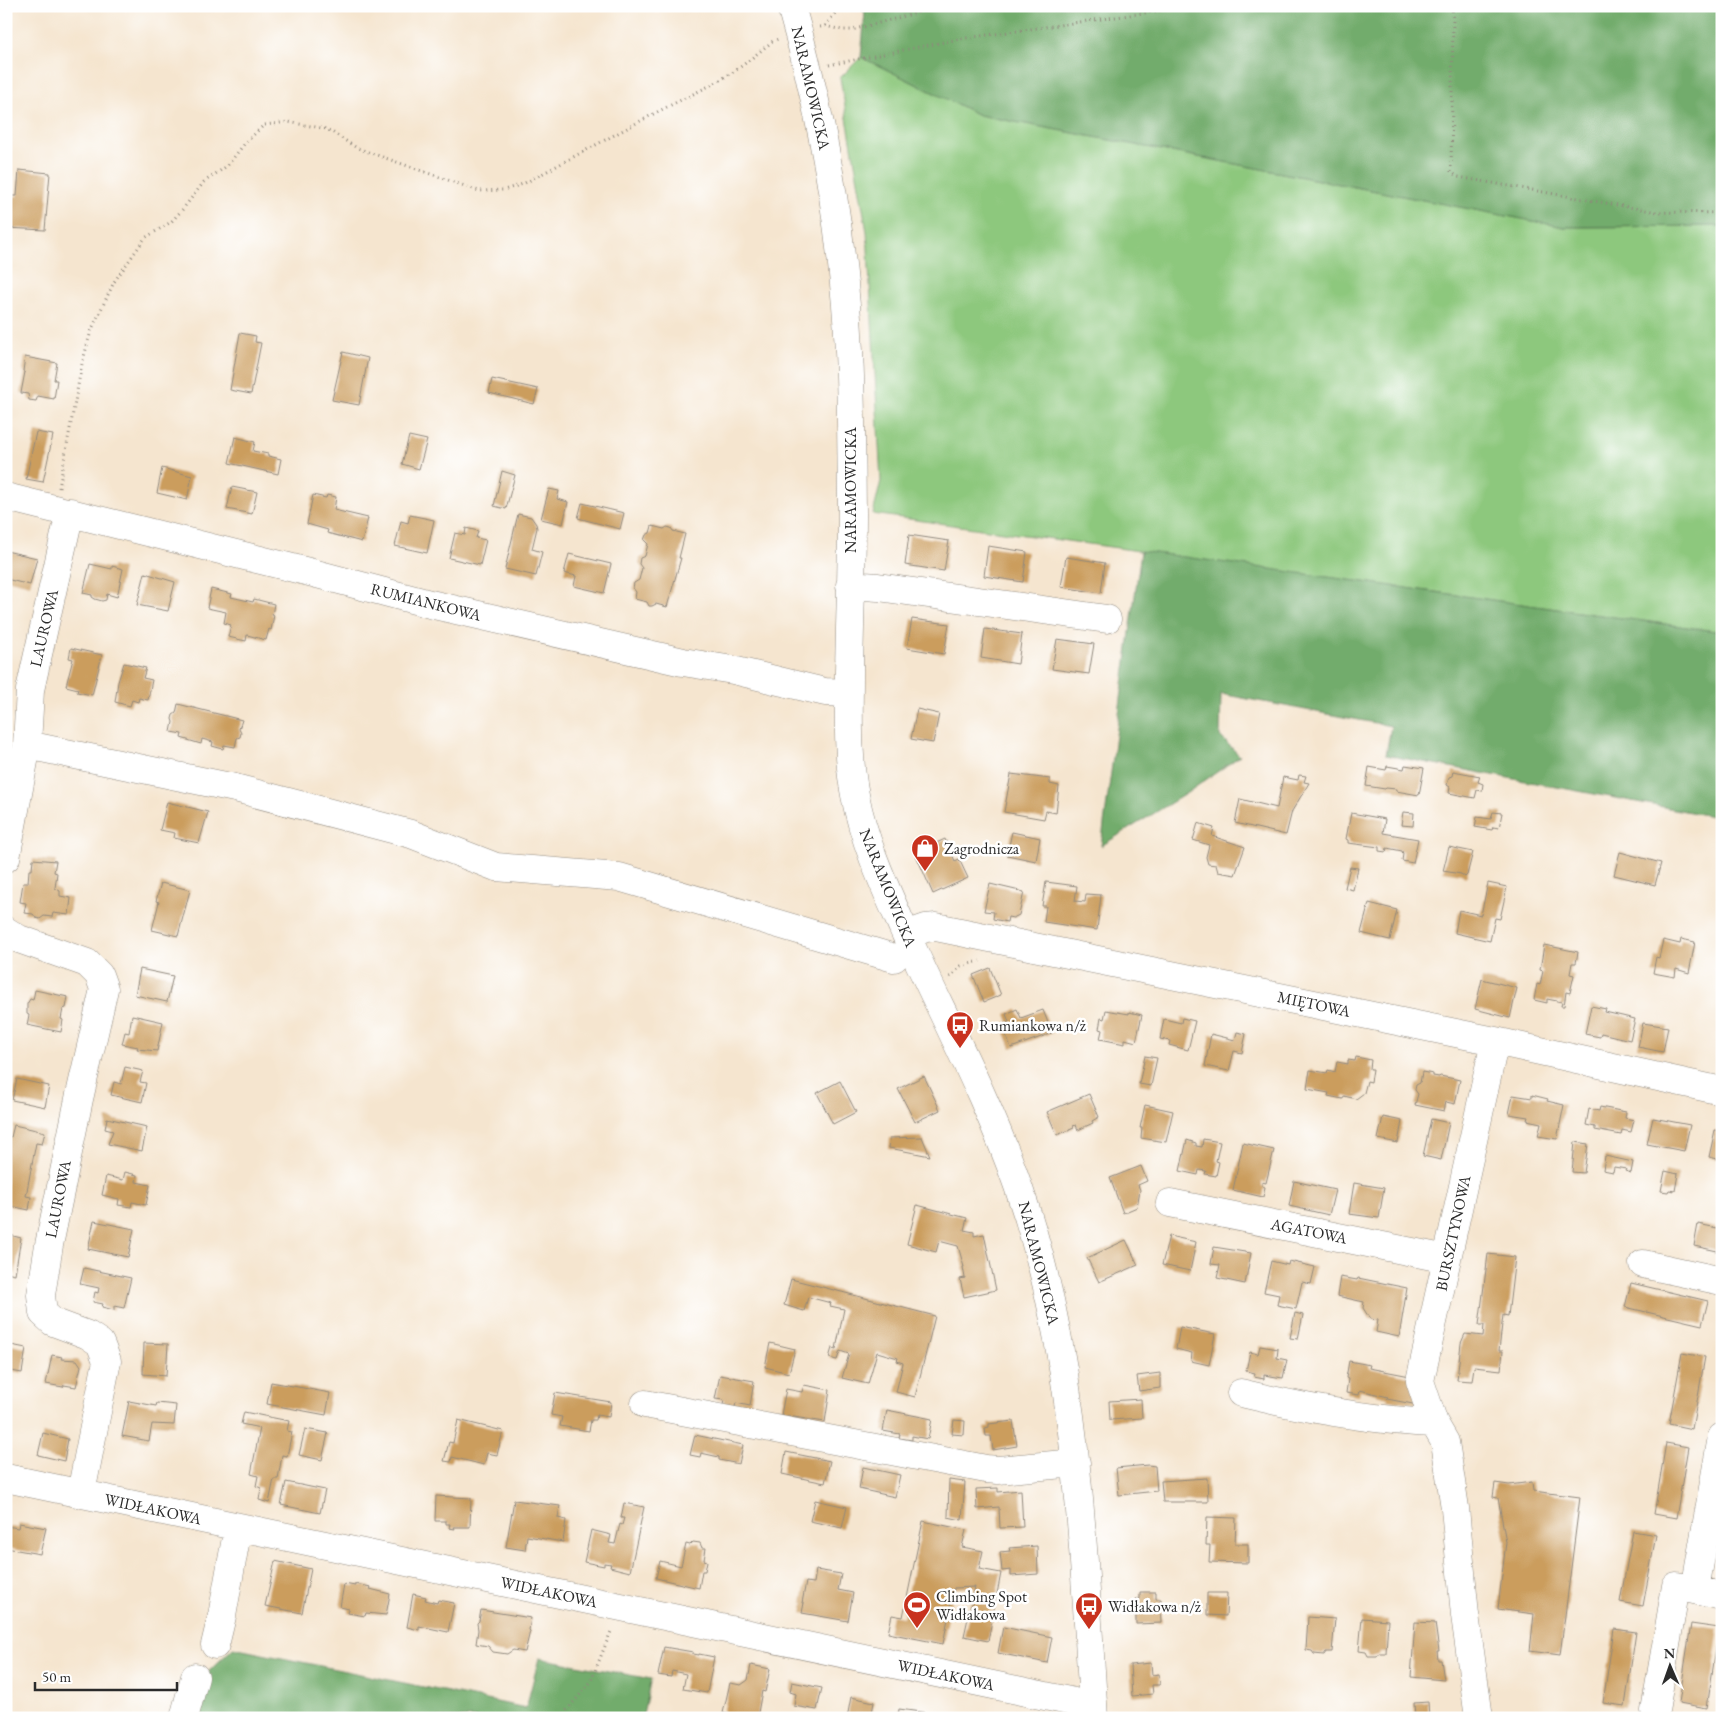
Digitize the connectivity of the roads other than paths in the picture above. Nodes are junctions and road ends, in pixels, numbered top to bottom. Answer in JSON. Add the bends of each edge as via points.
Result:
{"nodes":[{"id":1,"x":791,"y":6,"type":"edge"},
{"id":2,"x":6,"y":496,"type":"edge"},
{"id":3,"x":63,"y":510,"type":"junction"},
{"id":4,"x":850,"y":586,"type":"junction"},
{"id":5,"x":1107,"y":619,"type":"dead end"},
{"id":6,"x":849,"y":693,"type":"junction"},
{"id":7,"x":27,"y":744,"type":"junction"},
{"id":8,"x":6,"y":858,"type":"edge"},
{"id":9,"x":6,"y":931,"type":"edge"},
{"id":10,"x":906,"y":935,"type":"junction"},
{"id":11,"x":894,"y":958,"type":"dead end"},
{"id":12,"x":1495,"y":1042,"type":"junction"},
{"id":13,"x":1722,"y":1091,"type":"edge"},
{"id":14,"x":1170,"y":1203,"type":"dead end"},
{"id":15,"x":1447,"y":1259,"type":"junction"},
{"id":16,"x":1644,"y":1264,"type":"dead end"},
{"id":17,"x":1722,"y":1281,"type":"edge"},
{"id":18,"x":1241,"y":1393,"type":"dead end"},
{"id":19,"x":645,"y":1404,"type":"dead end"},
{"id":20,"x":1434,"y":1423,"type":"junction"},
{"id":21,"x":1722,"y":1437,"type":"edge"},
{"id":22,"x":1076,"y":1463,"type":"junction"},
{"id":23,"x":6,"y":1478,"type":"edge"},
{"id":24,"x":81,"y":1493,"type":"junction"},
{"id":25,"x":238,"y":1527,"type":"junction"},
{"id":26,"x":1695,"y":1590,"type":"junction"},
{"id":27,"x":1722,"y":1596,"type":"edge"},
{"id":28,"x":215,"y":1645,"type":"dead end"},
{"id":29,"x":195,"y":1677,"type":"dead end"},
{"id":30,"x":1655,"y":1711,"type":"dead end"},
{"id":31,"x":1093,"y":1712,"type":"edge"},
{"id":32,"x":184,"y":1718,"type":"edge"},
{"id":33,"x":1479,"y":1718,"type":"edge"}],
"edges":[{"from":1,"to":4,"type":"street","name":"NARAMOWICKA","via":[[827,155],[845,286],[851,446]]},
{"from":2,"to":3,"type":"street","name":"RUMIANKOWA"},
{"from":3,"to":6,"type":"street","name":"RUMIANKOWA","via":[[430,604],[824,692]]},
{"from":3,"to":7,"type":"street","name":"LAUROWA","via":[[30,690]]},
{"from":4,"to":5,"type":"street","via":[[878,587]]},
{"from":4,"to":6,"type":"street","name":"NARAMOWICKA"},
{"from":6,"to":10,"type":"street","name":"NARAMOWICKA","via":[[850,756],[858,810],[871,855]]},
{"from":7,"to":8,"type":"street","name":"LAUROWA"},
{"from":7,"to":11,"type":"street","via":[[235,788],[411,834],[496,867],[618,877]]},
{"from":9,"to":24,"type":"street","name":"LAUROWA","via":[[19,939],[87,963],[100,975],[104,989],[41,1295],[43,1313],[53,1322],[100,1343],[107,1361]]},
{"from":10,"to":12,"type":"street","name":"MIĘTOWA","via":[[936,927]]},
{"from":10,"to":22,"type":"street","name":"NARAMOWICKA","via":[[980,1090],[1026,1210],[1061,1358]]},
{"from":12,"to":13,"type":"street","name":"MIĘTOWA"},
{"from":12,"to":15,"type":"street","name":"BURSZTYNOWA"},
{"from":14,"to":15,"type":"street","name":"AGATOWA"},
{"from":15,"to":20,"type":"street","name":"BURSZTYNOWA","via":[[1420,1381]]},
{"from":16,"to":17,"type":"street"},
{"from":18,"to":20,"type":"street","via":[[1312,1408],[1396,1421]]},
{"from":19,"to":22,"type":"street","via":[[986,1469]]},
{"from":20,"to":33,"type":"street","name":"BURSZTYNOWA","via":[[1445,1442]]},
{"from":21,"to":26,"type":"street"},
{"from":22,"to":31,"type":"street","name":"NARAMOWICKA"},
{"from":23,"to":24,"type":"street","name":"WIDŁAKOWA"},
{"from":24,"to":25,"type":"street","name":"WIDŁAKOWA"},
{"from":25,"to":28,"type":"street"},
{"from":25,"to":31,"type":"street","name":"WIDŁAKOWA"},
{"from":26,"to":27,"type":"street"},
{"from":26,"to":30,"type":"street","via":[[1676,1586]]},
{"from":29,"to":32,"type":"street"}]}
